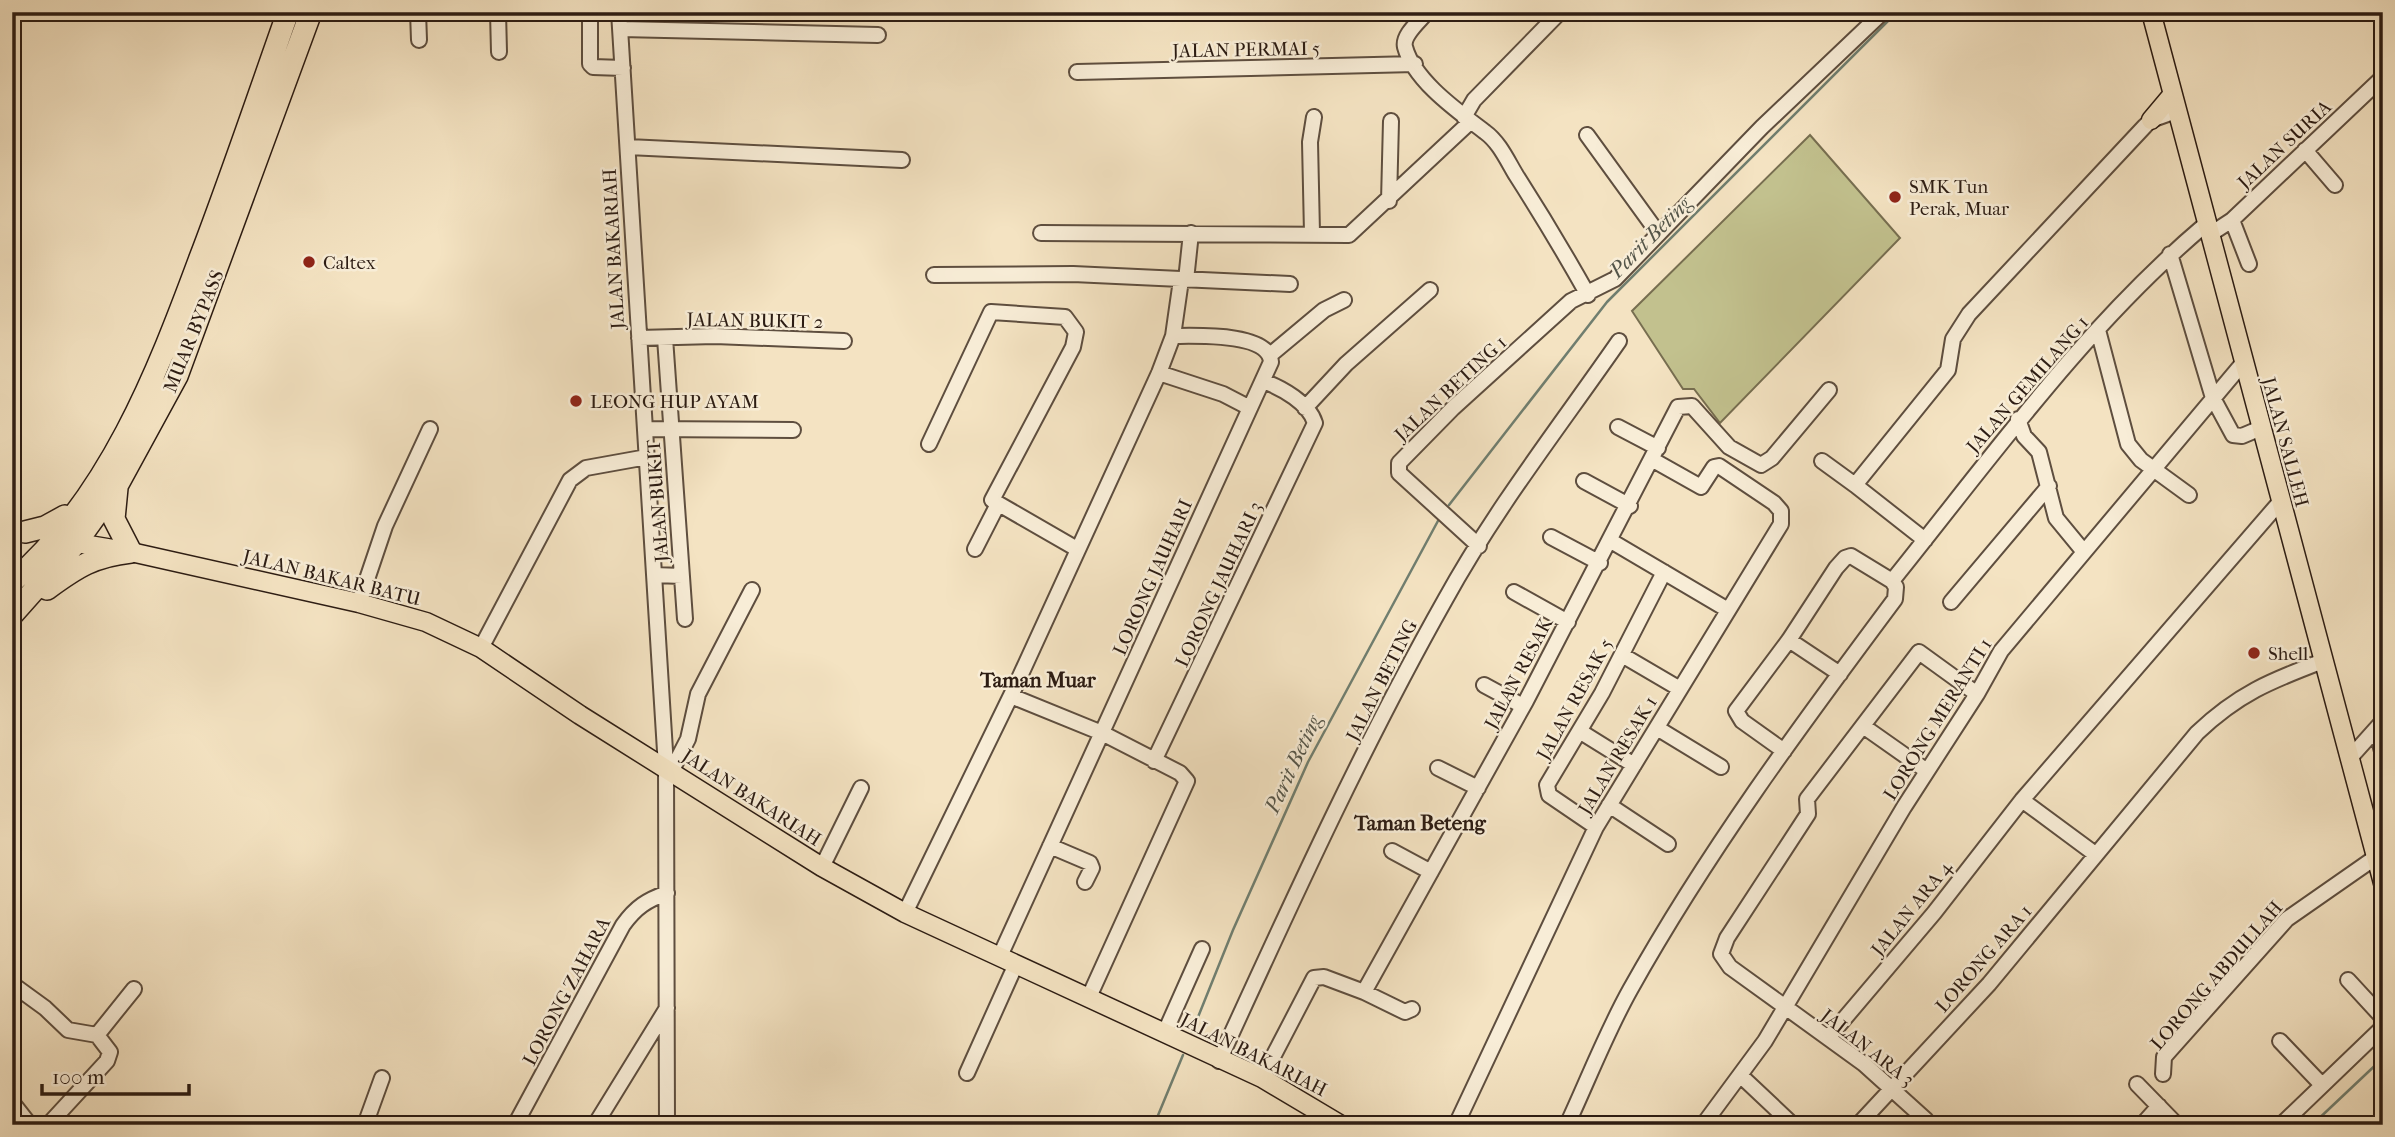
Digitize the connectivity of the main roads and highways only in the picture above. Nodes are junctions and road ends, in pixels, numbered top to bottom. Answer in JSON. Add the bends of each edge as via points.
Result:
{"nodes":[{"id":1,"x":288,"y":12,"type":"edge"},
{"id":2,"x":311,"y":12,"type":"edge"},
{"id":3,"x":2151,"y":12,"type":"edge"},
{"id":4,"x":2175,"y":108,"type":"junction"},
{"id":5,"x":2182,"y":136,"type":"junction"},
{"id":6,"x":117,"y":486,"type":"junction"},
{"id":7,"x":78,"y":506,"type":"junction"},
{"id":8,"x":19,"y":531,"type":"edge"},
{"id":9,"x":52,"y":538,"type":"junction"},
{"id":10,"x":76,"y":543,"type":"junction"},
{"id":11,"x":131,"y":552,"type":"junction"},
{"id":12,"x":12,"y":582,"type":"edge"},
{"id":13,"x":16,"y":612,"type":"edge"},
{"id":14,"x":669,"y":770,"type":"joint"},
{"id":15,"x":2383,"y":883,"type":"edge"},
{"id":16,"x":1341,"y":1125,"type":"edge"}],
"edges":[{"from":1,"to":7,"type":"highway","name":"MUAR BYPASS","via":[[157,374],[121,443]]},
{"from":2,"to":6,"type":"highway","name":"MUAR BYPASS","via":[[195,333],[146,437]]},
{"from":3,"to":4,"type":"main road","name":"JALAN SALLEH"},
{"from":4,"to":5,"type":"main road","name":"JALAN SALLEH"},
{"from":4,"to":5,"type":"main road","via":[[2148,127]]},
{"from":5,"to":15,"type":"main road","name":"JALAN SALLEH"},
{"from":6,"to":10,"type":"highway","name":"MUAR BYPASS"},
{"from":6,"to":11,"type":"highway","via":[[114,519]]},
{"from":7,"to":8,"type":"highway","via":[[46,527]]},
{"from":7,"to":9,"type":"highway","name":"MUAR BYPASS"},
{"from":9,"to":10,"type":"main road","name":"JALAN BAKAR BATU"},
{"from":9,"to":12,"type":"highway","name":"MUAR BYPASS"},
{"from":10,"to":11,"type":"main road","name":"JALAN BAKAR BATU"},
{"from":10,"to":13,"type":"highway","name":"MUAR BYPASS"},
{"from":11,"to":13,"type":"highway","via":[[87,562]]},
{"from":11,"to":14,"type":"main road","name":"JALAN BAKAR BATU","via":[[414,617],[481,648]]},
{"from":14,"to":16,"type":"main road","name":"JALAN BAKARIAH","via":[[822,867],[905,913],[1262,1078]]}]}
